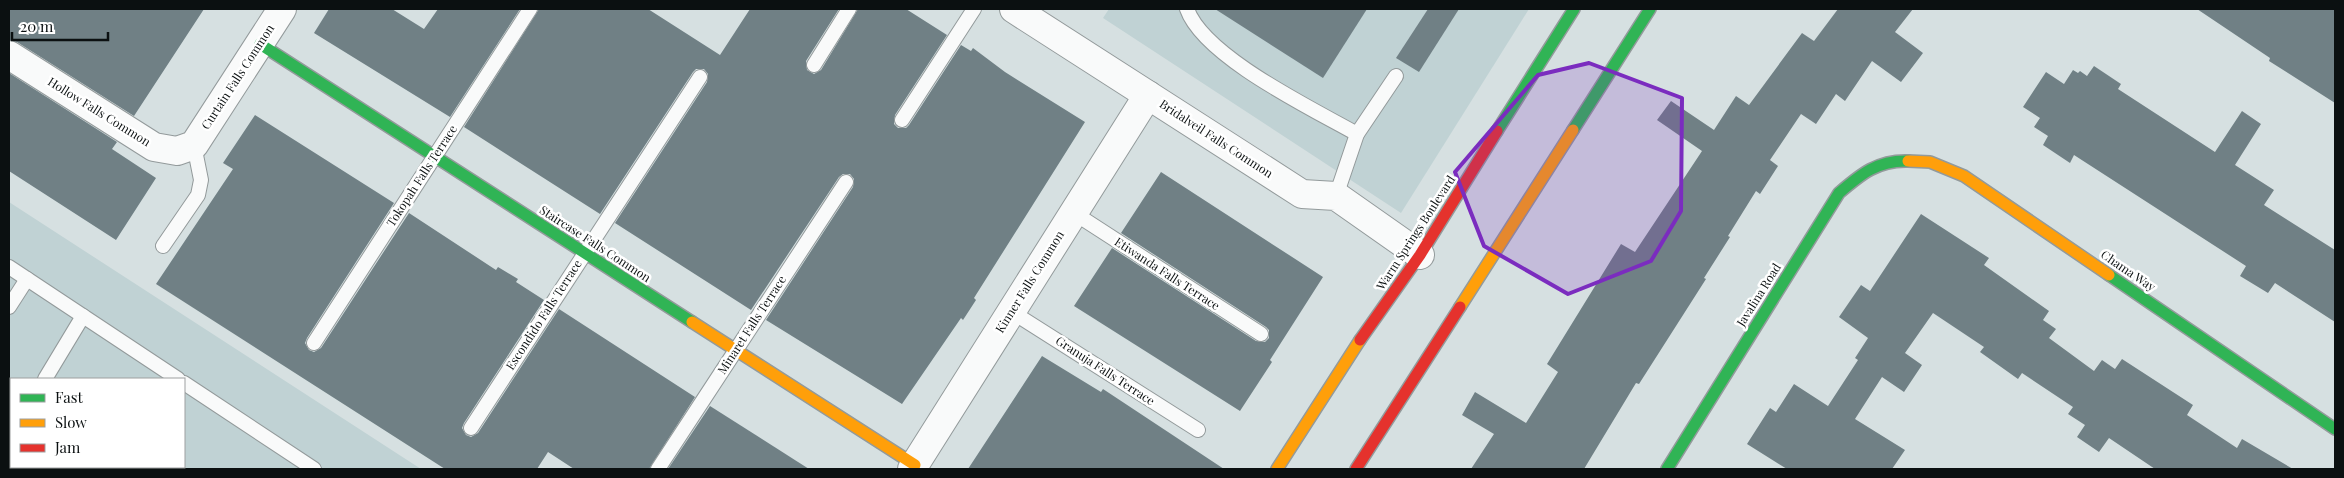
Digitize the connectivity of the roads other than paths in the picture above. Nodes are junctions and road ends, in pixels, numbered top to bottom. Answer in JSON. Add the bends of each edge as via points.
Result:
{"nodes":[{"id":1,"x":282,"y":9,"type":"edge"},
{"id":2,"x":530,"y":9,"type":"edge"},
{"id":3,"x":850,"y":9,"type":"edge"},
{"id":4,"x":974,"y":9,"type":"edge"},
{"id":5,"x":1014,"y":9,"type":"edge"},
{"id":6,"x":1187,"y":9,"type":"edge"},
{"id":7,"x":1574,"y":9,"type":"edge"},
{"id":8,"x":1650,"y":9,"type":"edge"},
{"id":9,"x":260,"y":44,"type":"junction"},
{"id":10,"x":9,"y":55,"type":"edge"},
{"id":11,"x":814,"y":65,"type":"dead end"},
{"id":12,"x":1396,"y":76,"type":"dead end"},
{"id":13,"x":700,"y":77,"type":"dead end"},
{"id":14,"x":1148,"y":95,"type":"junction"},
{"id":15,"x":902,"y":120,"type":"dead end"},
{"id":16,"x":1357,"y":134,"type":"junction"},
{"id":17,"x":194,"y":145,"type":"junction"},
{"id":18,"x":434,"y":156,"type":"junction"},
{"id":19,"x":1896,"y":160,"type":"joint"},
{"id":20,"x":846,"y":182,"type":"dead end"},
{"id":21,"x":1336,"y":196,"type":"junction"},
{"id":22,"x":1074,"y":213,"type":"junction"},
{"id":23,"x":163,"y":246,"type":"dead end"},
{"id":24,"x":584,"y":253,"type":"junction"},
{"id":25,"x":1420,"y":256,"type":"junction"},
{"id":26,"x":9,"y":267,"type":"edge"},
{"id":27,"x":27,"y":279,"type":"junction"},
{"id":28,"x":9,"y":307,"type":"edge"},
{"id":29,"x":1012,"y":312,"type":"junction"},
{"id":30,"x":83,"y":316,"type":"junction"},
{"id":31,"x":1261,"y":334,"type":"dead end"},
{"id":32,"x":314,"y":343,"type":"dead end"},
{"id":33,"x":735,"y":350,"type":"junction"},
{"id":34,"x":46,"y":378,"type":"edge"},
{"id":35,"x":176,"y":378,"type":"edge"},
{"id":36,"x":185,"y":384,"type":"edge"},
{"id":37,"x":471,"y":428,"type":"dead end"},
{"id":38,"x":2335,"y":429,"type":"edge"},
{"id":39,"x":1198,"y":430,"type":"dead end"},
{"id":40,"x":916,"y":468,"type":"edge"},
{"id":41,"x":314,"y":469,"type":"edge"},
{"id":42,"x":658,"y":469,"type":"edge"},
{"id":43,"x":1277,"y":469,"type":"edge"},
{"id":44,"x":1356,"y":469,"type":"edge"},
{"id":45,"x":1667,"y":469,"type":"edge"}],
"edges":[{"from":1,"to":9,"type":"street","name":"Curtain Falls Common"},
{"from":2,"to":18,"type":"lane","name":"Tokopah Falls Terrace"},
{"from":3,"to":11,"type":"lane"},
{"from":4,"to":15,"type":"lane"},
{"from":5,"to":14,"type":"street","name":"Bridalveil Falls Common"},
{"from":6,"to":16,"type":"lane","via":[[1212,42],[1250,72]]},
{"from":7,"to":25,"type":"street","name":"Warm Springs Boulevard"},
{"from":8,"to":44,"type":"street"},
{"from":9,"to":17,"type":"street","name":"Curtain Falls Common"},
{"from":9,"to":18,"type":"street","name":"Staircase Falls Common"},
{"from":10,"to":17,"type":"street","name":"Hollow Falls Common","via":[[154,147],[177,151]]},
{"from":12,"to":16,"type":"lane"},
{"from":13,"to":24,"type":"lane","name":"Escondido Falls Terrace"},
{"from":14,"to":21,"type":"street","name":"Bridalveil Falls Common","via":[[1302,194]]},
{"from":14,"to":22,"type":"street","name":"Kinner Falls Common"},
{"from":16,"to":21,"type":"lane"},
{"from":17,"to":23,"type":"lane","via":[[201,180],[198,195]]},
{"from":18,"to":24,"type":"street","name":"Staircase Falls Common"},
{"from":18,"to":32,"type":"lane","name":"Tokopah Falls Terrace"},
{"from":19,"to":38,"type":"street","name":"Chama Way","via":[[1930,162],[1964,176]]},
{"from":19,"to":45,"type":"street","name":"Javalina Road","via":[[1864,171],[1839,193]]},
{"from":20,"to":33,"type":"lane","name":"Minaret Falls Terrace"},
{"from":21,"to":25,"type":"street"},
{"from":22,"to":29,"type":"street","name":"Kinner Falls Common"},
{"from":22,"to":31,"type":"lane","name":"Etiwanda Falls Terrace"},
{"from":24,"to":33,"type":"street","name":"Staircase Falls Common"},
{"from":24,"to":37,"type":"lane","name":"Escondido Falls Terrace"},
{"from":25,"to":43,"type":"street","name":"Warm Springs Boulevard","via":[[1346,359]]},
{"from":26,"to":27,"type":"lane"},
{"from":27,"to":28,"type":"lane"},
{"from":27,"to":30,"type":"lane"},
{"from":29,"to":39,"type":"lane","name":"Granuja Falls Terrace"},
{"from":29,"to":40,"type":"street","name":"Kinner Falls Common"},
{"from":30,"to":34,"type":"lane"},
{"from":30,"to":35,"type":"lane"},
{"from":33,"to":40,"type":"street","name":"Staircase Falls Common"},
{"from":33,"to":42,"type":"lane","name":"Minaret Falls Terrace"},
{"from":36,"to":41,"type":"lane"}]}
